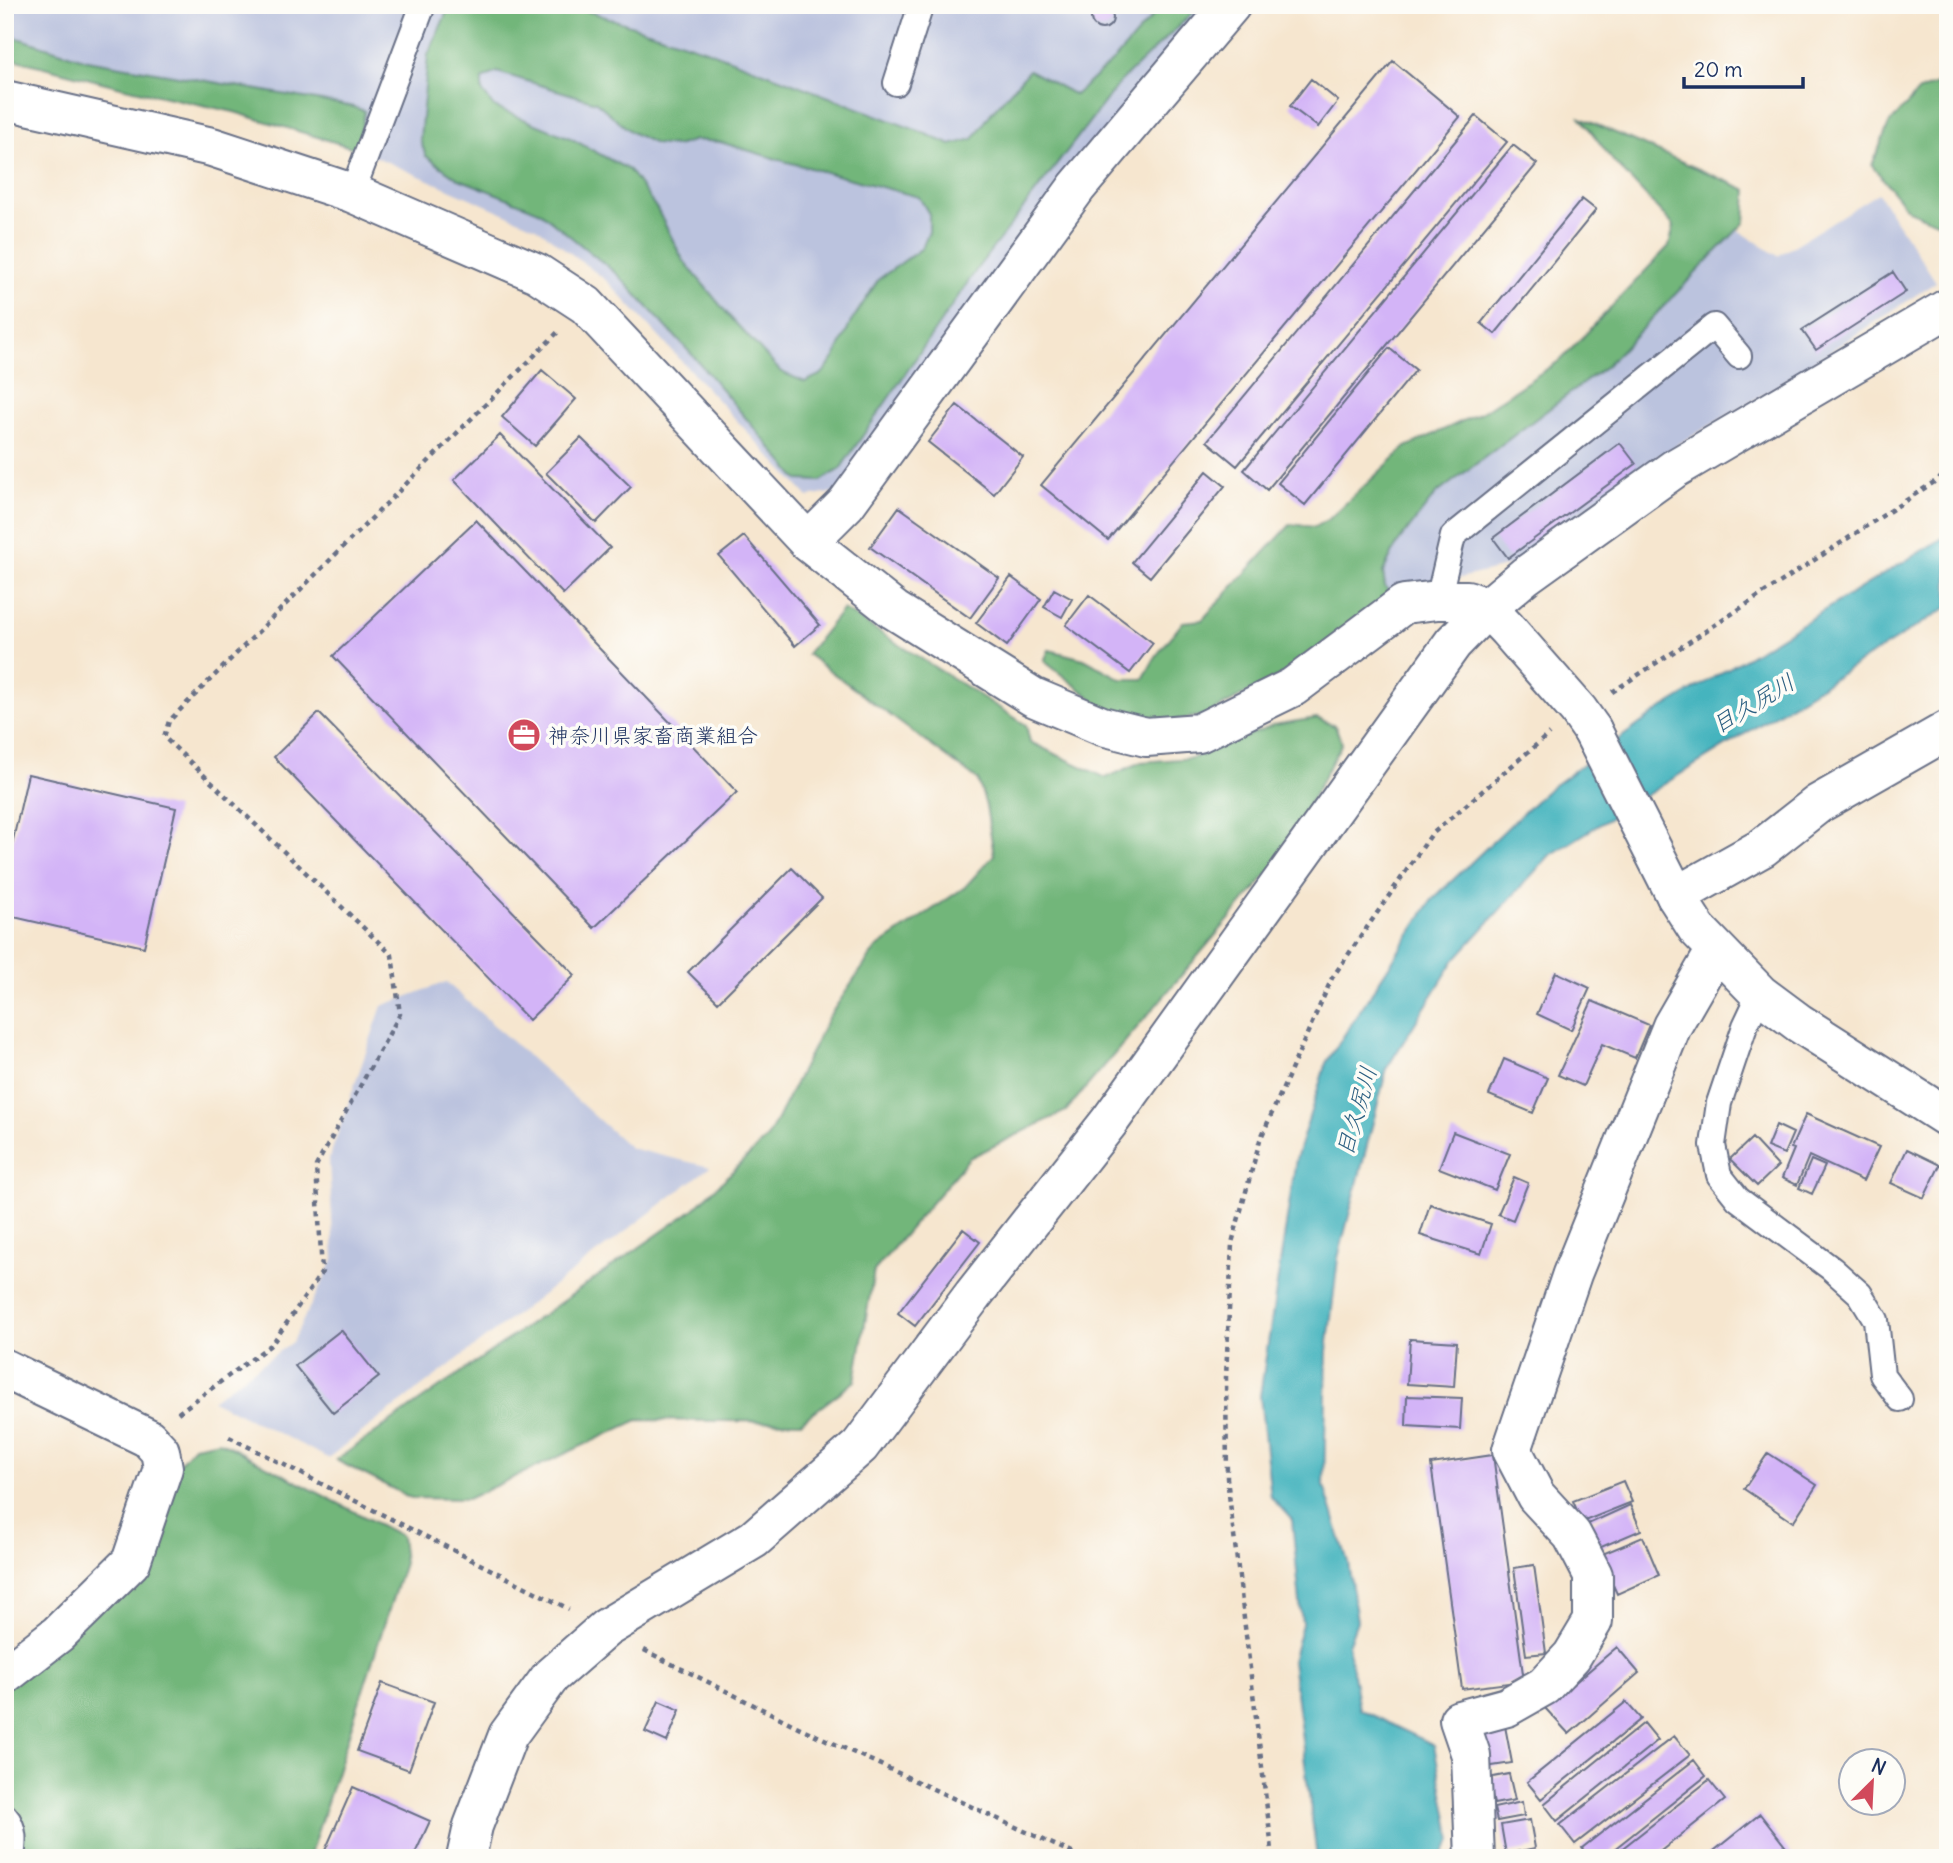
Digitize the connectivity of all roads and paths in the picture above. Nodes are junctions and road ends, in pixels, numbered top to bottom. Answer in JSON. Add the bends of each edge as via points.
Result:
{"nodes":[{"id":1,"x":423,"y":5,"type":"edge"},
{"id":2,"x":921,"y":5,"type":"edge"},
{"id":3,"x":1231,"y":5,"type":"edge"},
{"id":4,"x":896,"y":83,"type":"dead end"},
{"id":5,"x":5,"y":100,"type":"edge"},
{"id":6,"x":352,"y":193,"type":"junction"},
{"id":7,"x":586,"y":305,"type":"junction"},
{"id":8,"x":1948,"y":308,"type":"edge"},
{"id":9,"x":1738,"y":356,"type":"dead end"},
{"id":10,"x":1948,"y":473,"type":"edge"},
{"id":11,"x":808,"y":542,"type":"junction"},
{"id":12,"x":1780,"y":580,"type":"dead end"},
{"id":13,"x":1438,"y":600,"type":"junction"},
{"id":14,"x":1487,"y":608,"type":"junction"},
{"id":15,"x":1948,"y":730,"type":"edge"},
{"id":16,"x":1431,"y":835,"type":"dead end"},
{"id":17,"x":1670,"y":883,"type":"junction"},
{"id":18,"x":1716,"y":950,"type":"junction"},
{"id":19,"x":1760,"y":994,"type":"junction"},
{"id":20,"x":1948,"y":1118,"type":"edge"},
{"id":21,"x":5,"y":1369,"type":"edge"},
{"id":22,"x":1900,"y":1399,"type":"dead end"},
{"id":23,"x":175,"y":1414,"type":"dead end"},
{"id":24,"x":229,"y":1437,"type":"dead end"},
{"id":25,"x":606,"y":1628,"type":"junction"},
{"id":26,"x":5,"y":1675,"type":"edge"},
{"id":27,"x":5,"y":1816,"type":"edge"},
{"id":28,"x":12,"y":1858,"type":"edge"},
{"id":29,"x":466,"y":1858,"type":"edge"},
{"id":30,"x":1083,"y":1858,"type":"edge"},
{"id":31,"x":1273,"y":1858,"type":"edge"},
{"id":32,"x":1475,"y":1858,"type":"edge"}],
"edges":[{"from":1,"to":6,"type":"lane"},
{"from":2,"to":4,"type":"lane"},
{"from":3,"to":11,"type":"street","via":[[1077,187],[846,504]]},
{"from":5,"to":6,"type":"street","via":[[212,147]]},
{"from":6,"to":7,"type":"street","via":[[537,273]]},
{"from":7,"to":11,"type":"street"},
{"from":7,"to":23,"type":"path","via":[[169,721],[164,737],[392,955],[400,1014],[316,1166],[322,1272],[272,1344]]},
{"from":8,"to":14,"type":"street","via":[[1674,469]]},
{"from":9,"to":13,"type":"lane","via":[[1714,326],[1453,536]]},
{"from":10,"to":12,"type":"path"},
{"from":11,"to":13,"type":"street","via":[[894,610],[1033,697],[1102,726],[1146,737],[1199,733],[1293,687],[1404,604]]},
{"from":13,"to":14,"type":"street","via":[[1467,600]]},
{"from":14,"to":17,"type":"street","via":[[1592,730]]},
{"from":14,"to":25,"type":"street","via":[[1453,643],[1109,1122],[860,1446],[754,1539]]},
{"from":15,"to":17,"type":"street","via":[[1818,804],[1762,848]]},
{"from":16,"to":31,"type":"path","via":[[1332,978],[1260,1140],[1232,1243],[1227,1478]]},
{"from":17,"to":18,"type":"street","via":[[1697,929]]},
{"from":18,"to":19,"type":"street"},
{"from":18,"to":32,"type":"street","via":[[1667,1038],[1572,1274],[1512,1450],[1536,1496],[1572,1535],[1592,1575],[1593,1621],[1572,1656],[1544,1686],[1507,1707],[1459,1720],[1471,1755]]},
{"from":19,"to":20,"type":"street"},
{"from":19,"to":22,"type":"lane","via":[[1719,1102],[1713,1145],[1719,1175],[1738,1199],[1860,1294],[1876,1320],[1882,1375]]},
{"from":21,"to":26,"type":"street","via":[[148,1438],[160,1451],[163,1468],[131,1562],[58,1634]]},
{"from":24,"to":25,"type":"path"},
{"from":25,"to":29,"type":"street","via":[[551,1676],[508,1735],[473,1826]]},
{"from":25,"to":30,"type":"path","via":[[796,1726]]},
{"from":27,"to":28,"type":"lane","via":[[15,1836]]}]}
